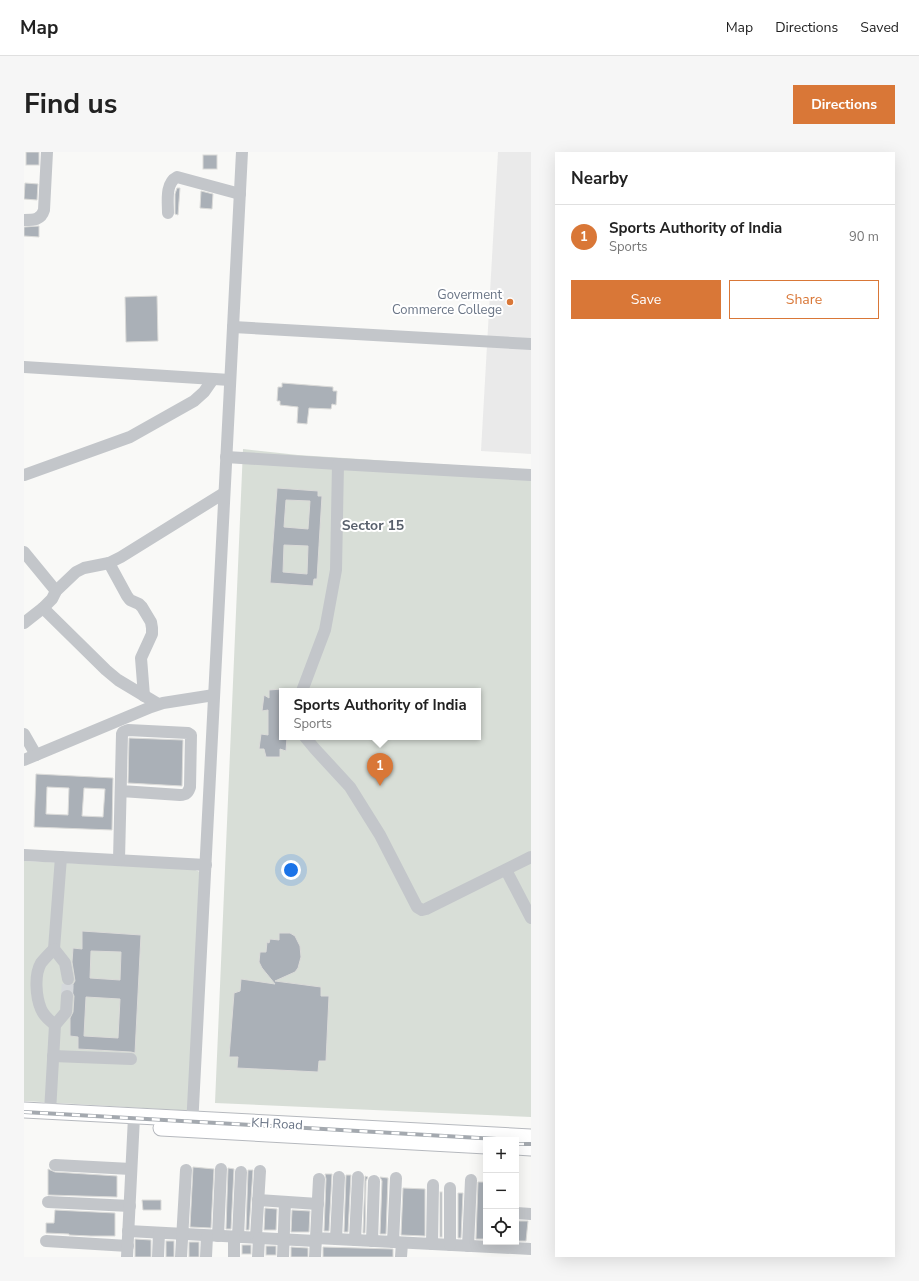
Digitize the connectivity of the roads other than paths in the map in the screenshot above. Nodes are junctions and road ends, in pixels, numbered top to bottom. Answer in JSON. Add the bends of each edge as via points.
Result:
{"nodes":[{"id":1,"x":47,"y":152,"type":"edge"},
{"id":2,"x":242,"y":152,"type":"edge"},
{"id":3,"x":240,"y":194,"type":"junction"},
{"id":4,"x":168,"y":213,"type":"dead end"},
{"id":5,"x":24,"y":220,"type":"edge"},
{"id":6,"x":233,"y":327,"type":"junction"},
{"id":7,"x":531,"y":344,"type":"edge"},
{"id":8,"x":24,"y":368,"type":"edge"},
{"id":9,"x":213,"y":379,"type":"junction"},
{"id":10,"x":230,"y":380,"type":"junction"},
{"id":11,"x":226,"y":457,"type":"junction"},
{"id":12,"x":338,"y":464,"type":"junction"},
{"id":13,"x":24,"y":474,"type":"edge"},
{"id":14,"x":531,"y":475,"type":"edge"},
{"id":15,"x":224,"y":493,"type":"junction"},
{"id":16,"x":24,"y":552,"type":"edge"},
{"id":17,"x":109,"y":563,"type":"junction"},
{"id":18,"x":56,"y":591,"type":"junction"},
{"id":19,"x":43,"y":608,"type":"junction"},
{"id":20,"x":24,"y":623,"type":"edge"},
{"id":21,"x":303,"y":688,"type":"edge"},
{"id":22,"x":214,"y":695,"type":"junction"},
{"id":23,"x":144,"y":696,"type":"junction"},
{"id":24,"x":158,"y":704,"type":"junction"},
{"id":25,"x":24,"y":734,"type":"edge"},
{"id":26,"x":308,"y":740,"type":"edge"},
{"id":27,"x":36,"y":755,"type":"junction"},
{"id":28,"x":24,"y":760,"type":"edge"},
{"id":29,"x":121,"y":791,"type":"junction"},
{"id":30,"x":24,"y":854,"type":"edge"},
{"id":31,"x":61,"y":857,"type":"junction"},
{"id":32,"x":531,"y":857,"type":"edge"},
{"id":33,"x":119,"y":860,"type":"junction"},
{"id":34,"x":206,"y":865,"type":"junction"},
{"id":35,"x":506,"y":870,"type":"junction"},
{"id":36,"x":531,"y":918,"type":"edge"},
{"id":37,"x":54,"y":949,"type":"junction"},
{"id":38,"x":68,"y":979,"type":"tunnel mouth"},
{"id":39,"x":67,"y":996,"type":"tunnel mouth"},
{"id":40,"x":55,"y":1025,"type":"junction"},
{"id":41,"x":52,"y":1056,"type":"junction"},
{"id":42,"x":131,"y":1059,"type":"dead end"},
{"id":43,"x":24,"y":1110,"type":"edge"},
{"id":44,"x":57,"y":1116,"type":"junction"},
{"id":45,"x":24,"y":1120,"type":"edge"},
{"id":46,"x":134,"y":1122,"type":"junction"},
{"id":47,"x":192,"y":1125,"type":"junction"},
{"id":48,"x":531,"y":1137,"type":"edge"},
{"id":49,"x":483,"y":1146,"type":"edge"},
{"id":50,"x":519,"y":1148,"type":"edge"},
{"id":51,"x":531,"y":1148,"type":"edge"},
{"id":52,"x":55,"y":1165,"type":"dead end"},
{"id":53,"x":131,"y":1169,"type":"junction"},
{"id":54,"x":221,"y":1169,"type":"dead end"},
{"id":55,"x":186,"y":1170,"type":"dead end"},
{"id":56,"x":260,"y":1171,"type":"dead end"},
{"id":57,"x":241,"y":1172,"type":"dead end"},
{"id":58,"x":339,"y":1177,"type":"dead end"},
{"id":59,"x":358,"y":1177,"type":"dead end"},
{"id":60,"x":396,"y":1178,"type":"dead end"},
{"id":61,"x":319,"y":1180,"type":"dead end"},
{"id":62,"x":471,"y":1180,"type":"dead end"},
{"id":63,"x":374,"y":1181,"type":"dead end"},
{"id":64,"x":433,"y":1185,"type":"dead end"},
{"id":65,"x":450,"y":1188,"type":"dead end"},
{"id":66,"x":258,"y":1200,"type":"junction"},
{"id":67,"x":48,"y":1202,"type":"dead end"},
{"id":68,"x":285,"y":1202,"type":"junction"},
{"id":69,"x":318,"y":1204,"type":"junction"},
{"id":70,"x":130,"y":1206,"type":"junction"},
{"id":71,"x":519,"y":1214,"type":"edge"},
{"id":72,"x":531,"y":1214,"type":"edge"},
{"id":73,"x":128,"y":1231,"type":"junction"},
{"id":74,"x":159,"y":1233,"type":"junction"},
{"id":75,"x":182,"y":1234,"type":"junction"},
{"id":76,"x":213,"y":1236,"type":"junction"},
{"id":77,"x":236,"y":1237,"type":"junction"},
{"id":78,"x":258,"y":1238,"type":"junction"},
{"id":79,"x":336,"y":1239,"type":"junction"},
{"id":80,"x":284,"y":1240,"type":"junction"},
{"id":81,"x":316,"y":1240,"type":"junction"},
{"id":82,"x":355,"y":1240,"type":"junction"},
{"id":83,"x":372,"y":1241,"type":"junction"},
{"id":84,"x":46,"y":1242,"type":"dead end"},
{"id":85,"x":397,"y":1243,"type":"junction"},
{"id":86,"x":432,"y":1244,"type":"junction"},
{"id":87,"x":450,"y":1245,"type":"junction"},
{"id":88,"x":487,"y":1245,"type":"edge"},
{"id":89,"x":504,"y":1245,"type":"edge"},
{"id":90,"x":468,"y":1246,"type":"junction"},
{"id":91,"x":531,"y":1249,"type":"edge"},
{"id":92,"x":127,"y":1251,"type":"edge"},
{"id":93,"x":158,"y":1257,"type":"edge"},
{"id":94,"x":181,"y":1257,"type":"edge"},
{"id":95,"x":206,"y":1257,"type":"edge"},
{"id":96,"x":234,"y":1257,"type":"edge"},
{"id":97,"x":258,"y":1257,"type":"edge"},
{"id":98,"x":283,"y":1257,"type":"edge"},
{"id":99,"x":316,"y":1257,"type":"edge"},
{"id":100,"x":401,"y":1257,"type":"edge"}],
"edges":[{"from":1,"to":5,"type":"street","via":[[44,210],[37,220]]},
{"from":2,"to":3,"type":"street"},
{"from":3,"to":4,"type":"street","via":[[177,177],[169,186]]},
{"from":3,"to":6,"type":"street"},
{"from":6,"to":7,"type":"street"},
{"from":6,"to":10,"type":"street"},
{"from":8,"to":9,"type":"street"},
{"from":9,"to":10,"type":"street"},
{"from":9,"to":13,"type":"street","via":[[200,397],[141,431]]},
{"from":10,"to":11,"type":"street"},
{"from":11,"to":12,"type":"street"},
{"from":11,"to":15,"type":"street"},
{"from":12,"to":14,"type":"street"},
{"from":12,"to":21,"type":"street","via":[[336,570],[324,630]]},
{"from":15,"to":17,"type":"street"},
{"from":15,"to":22,"type":"street"},
{"from":16,"to":18,"type":"street"},
{"from":17,"to":18,"type":"street","via":[[76,572]]},
{"from":17,"to":23,"type":"street","via":[[127,596],[140,604],[151,622],[152,634],[141,658]]},
{"from":18,"to":19,"type":"street","via":[[52,600]]},
{"from":19,"to":20,"type":"street"},
{"from":19,"to":23,"type":"street","via":[[106,670]]},
{"from":22,"to":24,"type":"street"},
{"from":22,"to":34,"type":"street"},
{"from":23,"to":24,"type":"street"},
{"from":24,"to":27,"type":"street"},
{"from":25,"to":27,"type":"street"},
{"from":26,"to":35,"type":"street","via":[[350,787],[380,835],[417,907],[426,910]]},
{"from":27,"to":28,"type":"street"},
{"from":29,"to":29,"type":"street","via":[[123,732],[128,730],[191,735],[190,787],[185,795]]},
{"from":29,"to":33,"type":"street"},
{"from":30,"to":31,"type":"street"},
{"from":31,"to":33,"type":"street"},
{"from":31,"to":37,"type":"street"},
{"from":32,"to":35,"type":"street"},
{"from":33,"to":34,"type":"street"},
{"from":34,"to":47,"type":"street"},
{"from":35,"to":36,"type":"street"},
{"from":37,"to":38,"type":"street","via":[[65,963]]},
{"from":37,"to":40,"type":"street","via":[[38,970],[37,992],[41,1009]]},
{"from":39,"to":40,"type":"street","via":[[66,1012]]},
{"from":40,"to":41,"type":"street"},
{"from":41,"to":42,"type":"street"},
{"from":41,"to":44,"type":"street"},
{"from":43,"to":44,"type":"main road","name":"KH Road"},
{"from":44,"to":45,"type":"main road","name":"KH Road"},
{"from":44,"to":46,"type":"main road","name":"KH Road"},
{"from":46,"to":47,"type":"main road","name":"KH Road"},
{"from":46,"to":53,"type":"street"},
{"from":47,"to":48,"type":"main road","name":"KH Road"},
{"from":47,"to":49,"type":"main road","name":"KH Road"},
{"from":50,"to":51,"type":"main road"},
{"from":52,"to":53,"type":"street"},
{"from":53,"to":70,"type":"street"},
{"from":54,"to":76,"type":"street"},
{"from":55,"to":75,"type":"street"},
{"from":56,"to":66,"type":"street"},
{"from":57,"to":77,"type":"street"},
{"from":58,"to":79,"type":"street"},
{"from":59,"to":82,"type":"street"},
{"from":60,"to":85,"type":"street"},
{"from":61,"to":69,"type":"street"},
{"from":62,"to":90,"type":"street"},
{"from":63,"to":83,"type":"street"},
{"from":64,"to":86,"type":"street"},
{"from":65,"to":87,"type":"street"},
{"from":66,"to":68,"type":"street"},
{"from":66,"to":78,"type":"street"},
{"from":67,"to":70,"type":"street"},
{"from":68,"to":69,"type":"street"},
{"from":68,"to":80,"type":"street"},
{"from":69,"to":81,"type":"street"},
{"from":70,"to":73,"type":"street"},
{"from":71,"to":72,"type":"street"},
{"from":73,"to":74,"type":"street"},
{"from":73,"to":92,"type":"street"},
{"from":74,"to":75,"type":"street"},
{"from":74,"to":93,"type":"street"},
{"from":75,"to":76,"type":"street"},
{"from":75,"to":94,"type":"street"},
{"from":76,"to":77,"type":"street"},
{"from":76,"to":95,"type":"street"},
{"from":77,"to":78,"type":"street"},
{"from":77,"to":96,"type":"street"},
{"from":78,"to":80,"type":"street"},
{"from":78,"to":97,"type":"street"},
{"from":79,"to":81,"type":"street"},
{"from":79,"to":82,"type":"street"},
{"from":80,"to":81,"type":"street"},
{"from":80,"to":98,"type":"street"},
{"from":81,"to":99,"type":"street"},
{"from":82,"to":83,"type":"street"},
{"from":83,"to":85,"type":"street"},
{"from":84,"to":92,"type":"street"},
{"from":85,"to":86,"type":"street"},
{"from":85,"to":100,"type":"street"},
{"from":86,"to":87,"type":"street"},
{"from":87,"to":90,"type":"street"},
{"from":88,"to":90,"type":"street"},
{"from":89,"to":91,"type":"street"}]}
